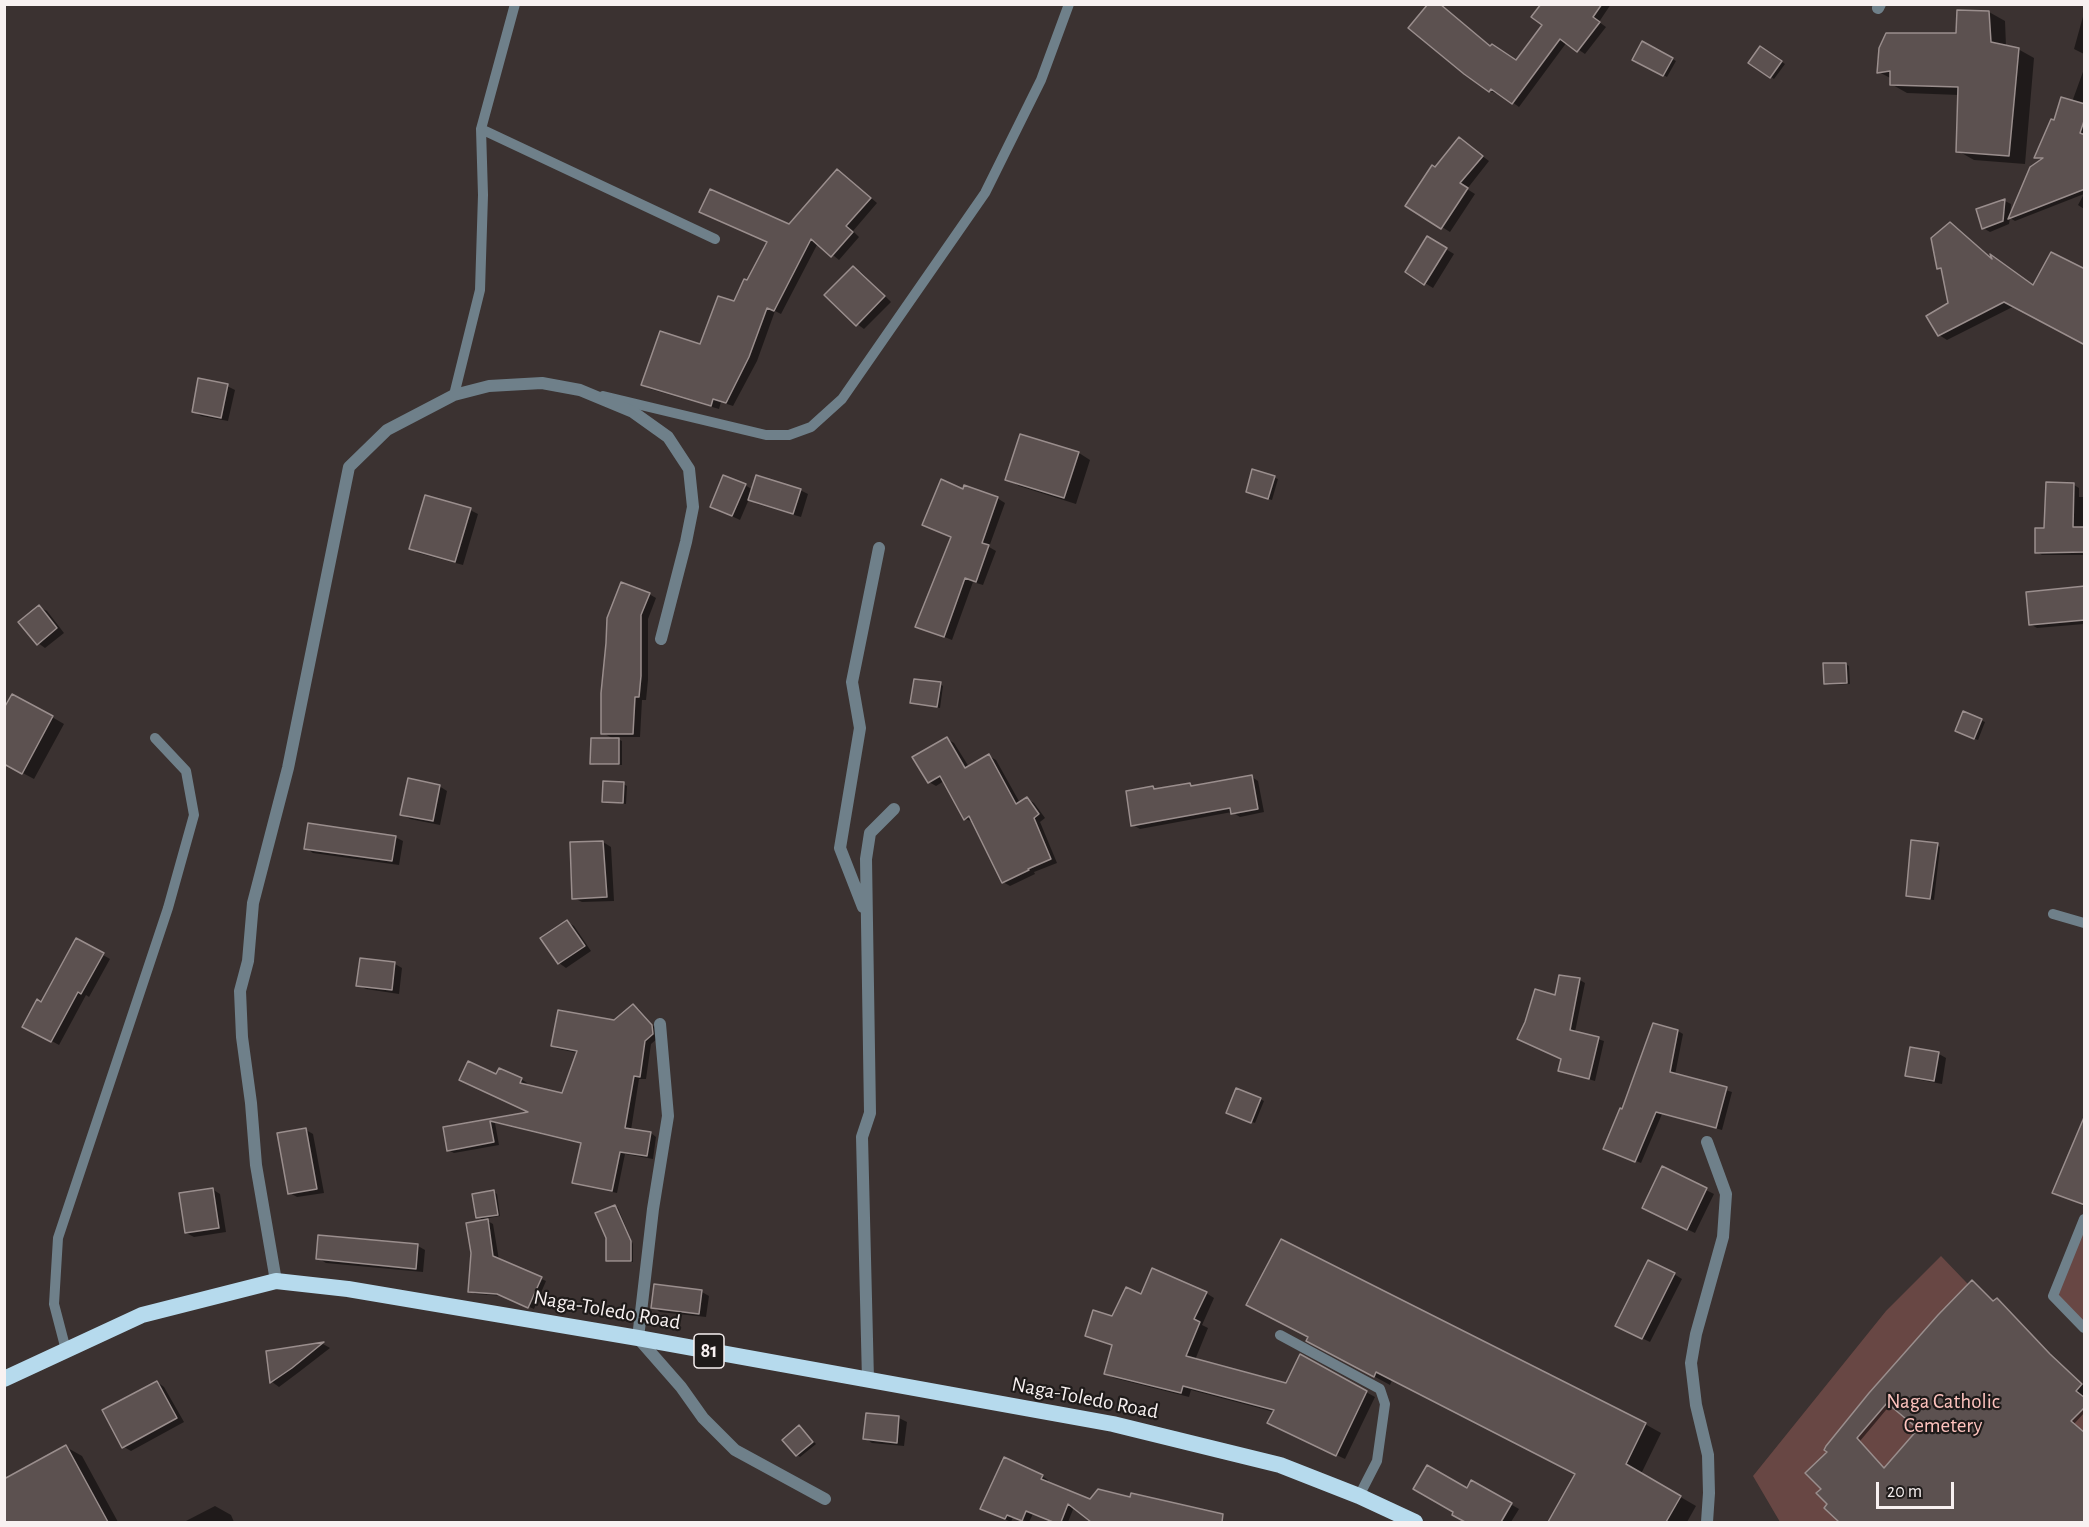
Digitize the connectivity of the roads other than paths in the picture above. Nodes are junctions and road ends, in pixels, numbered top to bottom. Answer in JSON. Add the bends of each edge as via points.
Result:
{"nodes":[{"id":1,"x":515,"y":4,"type":"edge"},
{"id":2,"x":1069,"y":4,"type":"edge"},
{"id":3,"x":481,"y":129,"type":"junction"},
{"id":4,"x":715,"y":239,"type":"dead end"},
{"id":5,"x":579,"y":390,"type":"junction"},
{"id":6,"x":454,"y":396,"type":"junction"},
{"id":7,"x":879,"y":548,"type":"dead end"},
{"id":8,"x":661,"y":639,"type":"dead end"},
{"id":9,"x":155,"y":738,"type":"dead end"},
{"id":10,"x":894,"y":809,"type":"dead end"},
{"id":11,"x":2053,"y":914,"type":"dead end"},
{"id":12,"x":867,"y":916,"type":"junction"},
{"id":13,"x":2085,"y":923,"type":"edge"},
{"id":14,"x":660,"y":1024,"type":"dead end"},
{"id":15,"x":1707,"y":1142,"type":"dead end"},
{"id":16,"x":2085,"y":1220,"type":"edge"},
{"id":17,"x":276,"y":1281,"type":"junction"},
{"id":18,"x":2085,"y":1328,"type":"edge"},
{"id":19,"x":1280,"y":1335,"type":"dead end"},
{"id":20,"x":638,"y":1338,"type":"junction"},
{"id":21,"x":66,"y":1350,"type":"junction"},
{"id":22,"x":4,"y":1379,"type":"edge"},
{"id":23,"x":868,"y":1380,"type":"junction"},
{"id":24,"x":1359,"y":1496,"type":"junction"},
{"id":25,"x":825,"y":1499,"type":"dead end"},
{"id":26,"x":1415,"y":1522,"type":"edge"},
{"id":27,"x":1707,"y":1522,"type":"edge"}],
"edges":[{"from":1,"to":3,"type":"lane"},
{"from":2,"to":5,"type":"lane","via":[[1041,80],[985,193],[842,399],[811,427],[789,435],[766,435]]},
{"from":3,"to":4,"type":"lane"},
{"from":3,"to":6,"type":"lane","via":[[480,290]]},
{"from":5,"to":6,"type":"street","via":[[542,383],[489,386]]},
{"from":5,"to":8,"type":"street","via":[[633,412],[668,437],[688,469],[693,507]]},
{"from":6,"to":17,"type":"street","via":[[387,430],[349,467],[288,768],[253,903],[248,961],[240,991],[242,1037],[256,1165]]},
{"from":7,"to":12,"type":"street","via":[[852,682],[860,728],[840,848]]},
{"from":9,"to":21,"type":"lane","via":[[186,771],[194,815],[168,908],[58,1238],[54,1304]]},
{"from":10,"to":12,"type":"street","via":[[870,833],[866,859]]},
{"from":11,"to":13,"type":"lane"},
{"from":12,"to":23,"type":"street","via":[[870,1113],[862,1137]]},
{"from":14,"to":20,"type":"street","via":[[668,1116],[652,1209]]},
{"from":15,"to":27,"type":"street","via":[[1726,1194],[1723,1237],[1691,1363],[1708,1455]]},
{"from":16,"to":18,"type":"lane","via":[[2053,1296]]},
{"from":17,"to":20,"type":"highway","name":"Naga-Toledo Road","number":"81","via":[[348,1289]]},
{"from":17,"to":21,"type":"highway","name":"Naga-Toledo Road","number":"81","via":[[142,1315]]},
{"from":19,"to":24,"type":"lane","via":[[1380,1389],[1384,1404],[1377,1461]]},
{"from":20,"to":23,"type":"highway","name":"Naga-Toledo Road","number":"81"},
{"from":20,"to":25,"type":"street","via":[[703,1418],[735,1450]]},
{"from":21,"to":22,"type":"highway","name":"Naga-Toledo Road","number":"81"},
{"from":23,"to":24,"type":"highway","name":"Naga-Toledo Road","number":"81","via":[[1113,1424],[1280,1465]]},
{"from":24,"to":26,"type":"highway","name":"Naga-Toledo Road","number":"81"}]}
